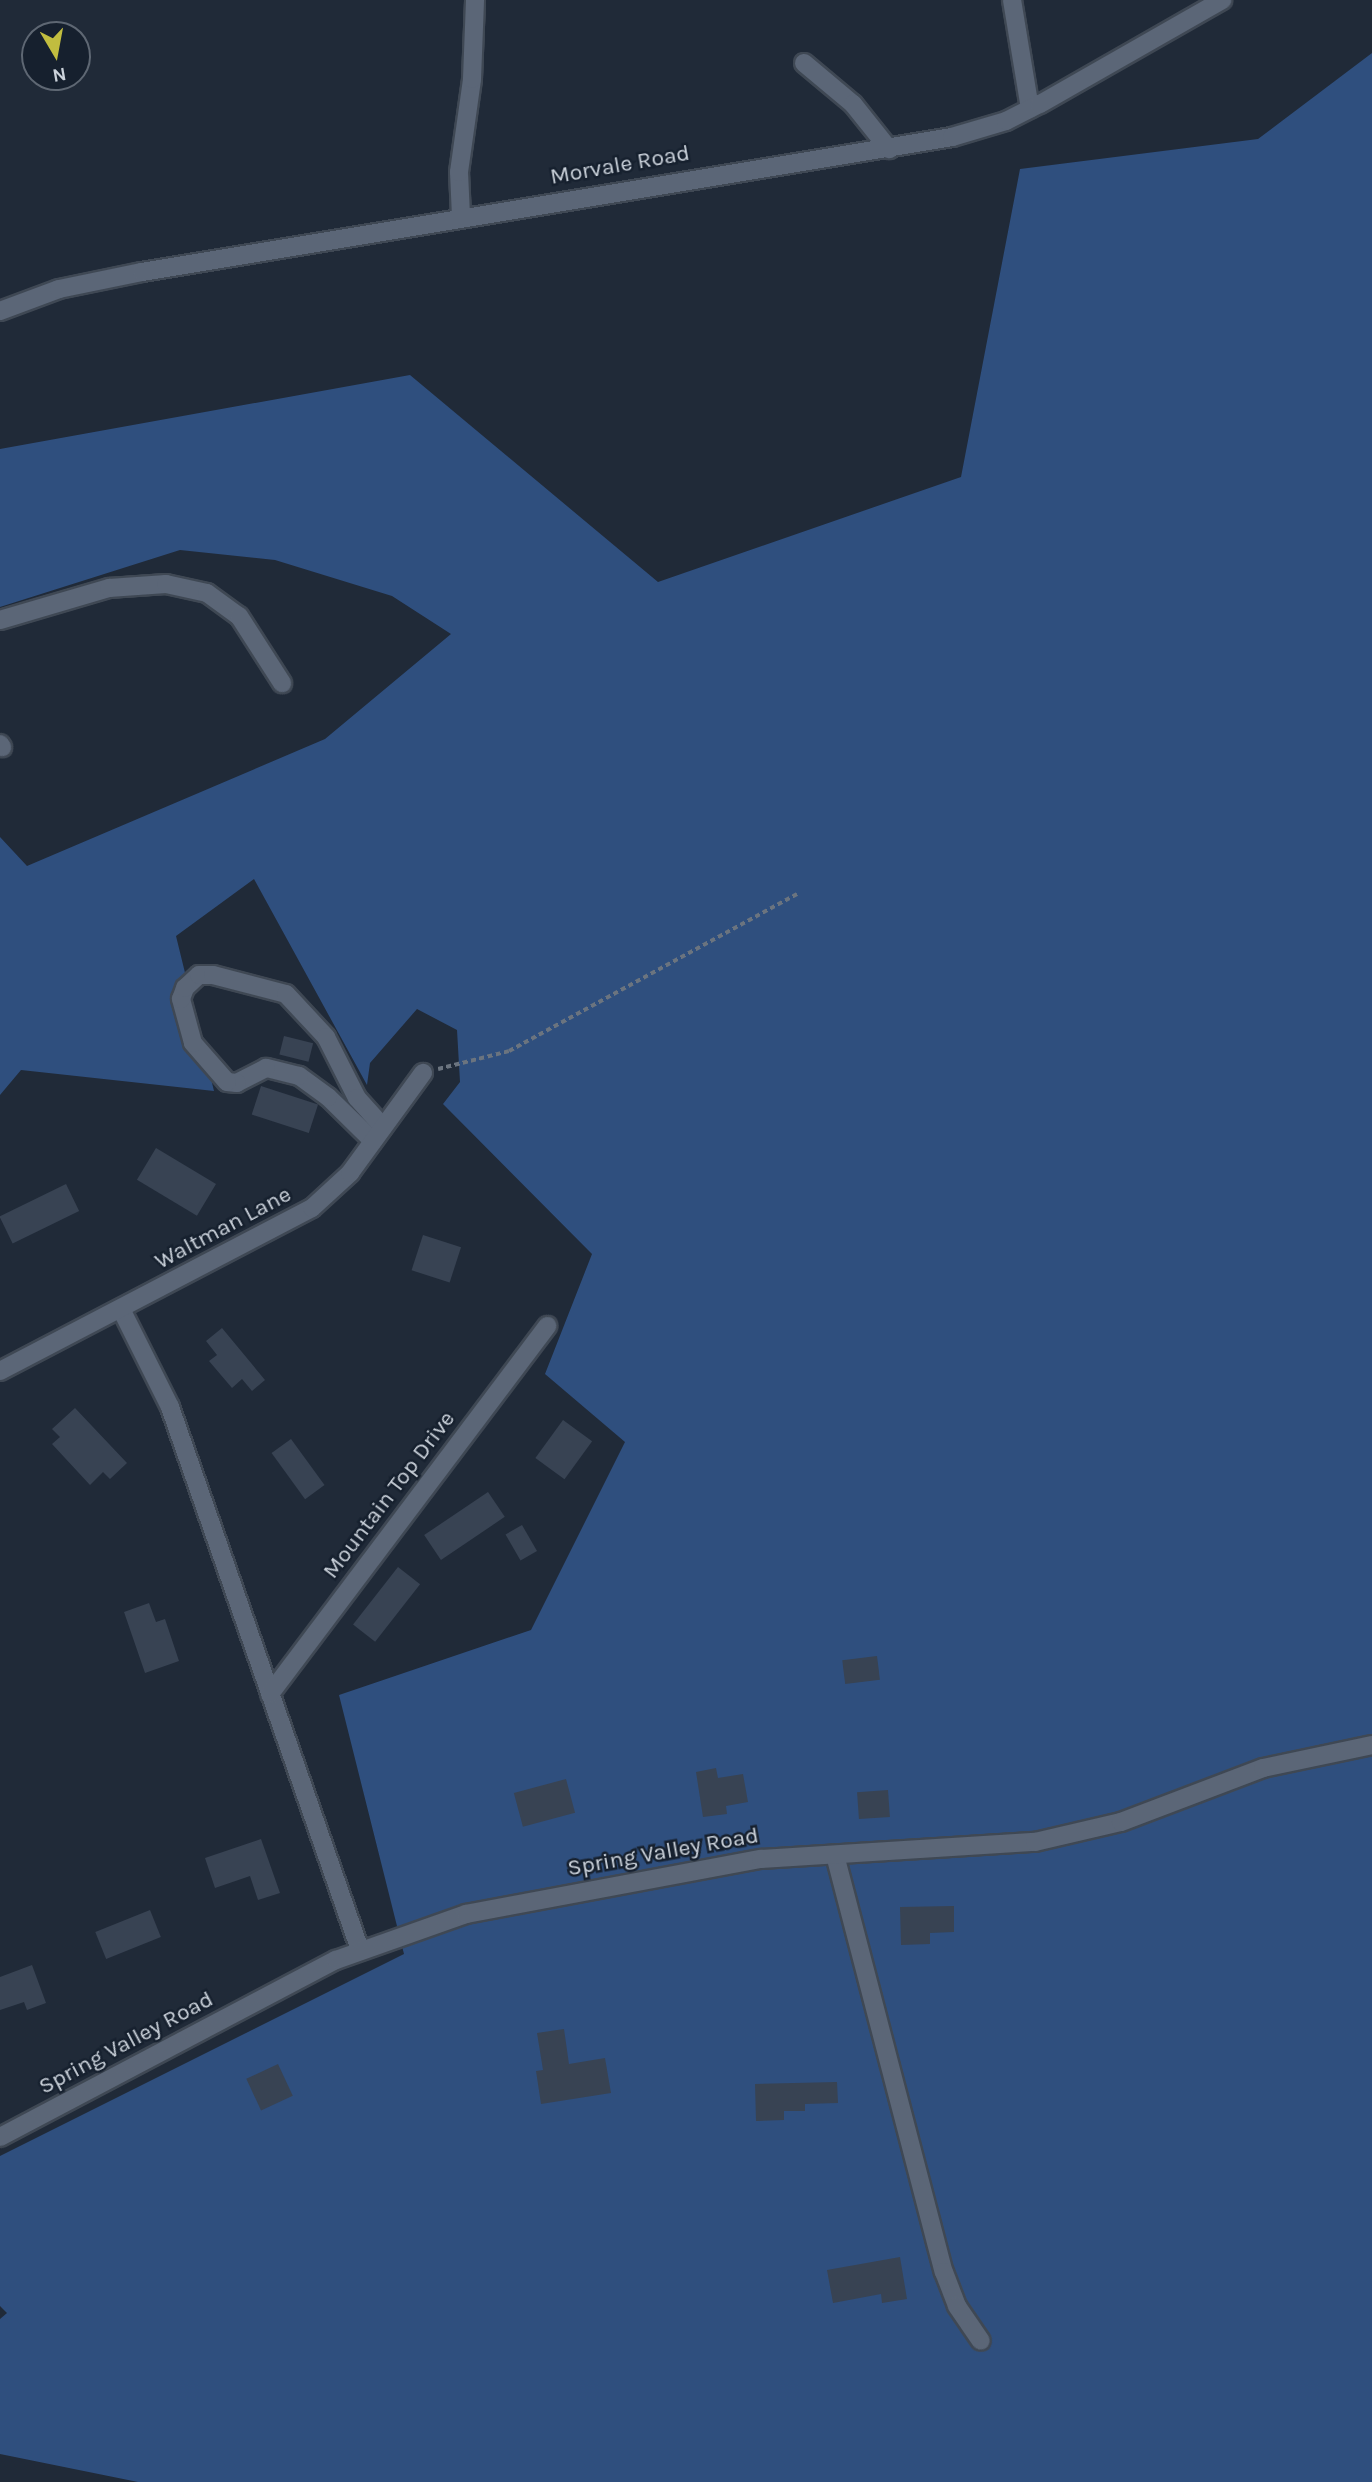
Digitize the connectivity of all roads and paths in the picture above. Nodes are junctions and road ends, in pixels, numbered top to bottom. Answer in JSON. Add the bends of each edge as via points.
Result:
{"nodes":[{"id":1,"x":475,"y":0,"type":"edge"},
{"id":2,"x":1012,"y":0,"type":"edge"},
{"id":3,"x":1222,"y":0,"type":"edge"},
{"id":4,"x":804,"y":63,"type":"dead end"},
{"id":5,"x":1030,"y":109,"type":"junction"},
{"id":6,"x":889,"y":149,"type":"junction"},
{"id":7,"x":461,"y":216,"type":"junction"},
{"id":8,"x":0,"y":311,"type":"edge"},
{"id":9,"x":0,"y":620,"type":"edge"},
{"id":10,"x":282,"y":683,"type":"dead end"},
{"id":11,"x":797,"y":894,"type":"dead end"},
{"id":12,"x":423,"y":1073,"type":"joint"},
{"id":13,"x":378,"y":1134,"type":"junction"},
{"id":14,"x":121,"y":1309,"type":"junction"},
{"id":15,"x":547,"y":1326,"type":"dead end"},
{"id":16,"x":0,"y":1371,"type":"edge"},
{"id":17,"x":270,"y":1694,"type":"junction"},
{"id":18,"x":1372,"y":1745,"type":"edge"},
{"id":19,"x":835,"y":1854,"type":"junction"},
{"id":20,"x":360,"y":1950,"type":"junction"},
{"id":21,"x":0,"y":2137,"type":"edge"},
{"id":22,"x":981,"y":2341,"type":"dead end"}],
"edges":[{"from":1,"to":7,"type":"street","via":[[472,79],[459,172]]},
{"from":2,"to":5,"type":"street"},
{"from":3,"to":5,"type":"street","name":"Morvale Road"},
{"from":4,"to":6,"type":"street","via":[[853,104]]},
{"from":5,"to":6,"type":"street","name":"Morvale Road","via":[[962,134]]},
{"from":6,"to":7,"type":"street","name":"Morvale Road"},
{"from":7,"to":8,"type":"street","name":"Morvale Road","via":[[93,281]]},
{"from":9,"to":10,"type":"street","via":[[109,588],[166,584],[206,593],[239,616]]},
{"from":11,"to":12,"type":"path","via":[[509,1051]]},
{"from":12,"to":13,"type":"street","name":"Waltman Lane"},
{"from":13,"to":13,"type":"street","via":[[299,1076],[265,1068],[237,1083],[227,1082],[193,1043],[181,999],[185,988],[199,975],[213,975],[286,994],[326,1037]]},
{"from":13,"to":14,"type":"street","name":"Waltman Lane","via":[[341,1184],[312,1208]]},
{"from":14,"to":16,"type":"street","name":"Waltman Lane"},
{"from":14,"to":17,"type":"street","via":[[170,1407]]},
{"from":15,"to":17,"type":"street","name":"Mountain Top Drive"},
{"from":17,"to":20,"type":"street"},
{"from":18,"to":19,"type":"street","name":"Spring Valley Road","via":[[1263,1768],[1121,1822],[1035,1842]]},
{"from":19,"to":20,"type":"street","name":"Spring Valley Road","via":[[721,1865],[477,1911]]},
{"from":19,"to":22,"type":"street","via":[[946,2280],[961,2315]]},
{"from":20,"to":21,"type":"street","name":"Spring Valley Road"}]}
